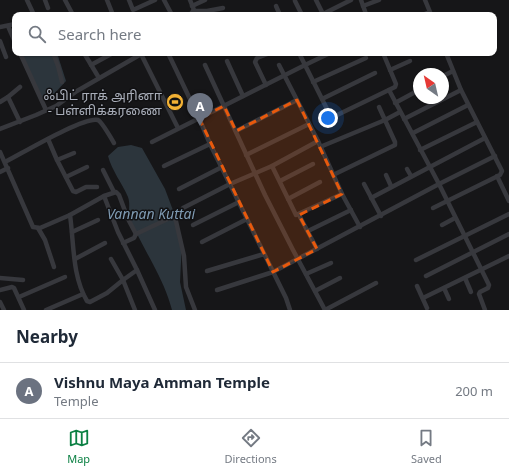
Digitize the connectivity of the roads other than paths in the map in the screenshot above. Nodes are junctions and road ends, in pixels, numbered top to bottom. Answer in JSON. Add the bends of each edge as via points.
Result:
{"nodes":[{"id":1,"x":27,"y":0,"type":"edge"},
{"id":2,"x":45,"y":0,"type":"edge"},
{"id":3,"x":65,"y":0,"type":"edge"},
{"id":4,"x":107,"y":0,"type":"edge"},
{"id":5,"x":129,"y":0,"type":"edge"},
{"id":6,"x":155,"y":0,"type":"edge"},
{"id":7,"x":164,"y":0,"type":"edge"},
{"id":8,"x":190,"y":0,"type":"edge"},
{"id":9,"x":205,"y":0,"type":"edge"},
{"id":10,"x":316,"y":0,"type":"edge"},
{"id":11,"x":338,"y":0,"type":"edge"},
{"id":12,"x":351,"y":0,"type":"edge"},
{"id":13,"x":361,"y":0,"type":"edge"},
{"id":14,"x":379,"y":0,"type":"edge"},
{"id":15,"x":425,"y":0,"type":"edge"},
{"id":16,"x":296,"y":1,"type":"edge"},
{"id":17,"x":340,"y":5,"type":"junction"},
{"id":18,"x":276,"y":6,"type":"dead end"},
{"id":19,"x":363,"y":6,"type":"junction"},
{"id":20,"x":48,"y":8,"type":"dead end"},
{"id":21,"x":223,"y":8,"type":"dead end"},
{"id":22,"x":192,"y":11,"type":"edge"},
{"id":23,"x":33,"y":12,"type":"edge"},
{"id":24,"x":71,"y":12,"type":"edge"},
{"id":25,"x":112,"y":12,"type":"edge"},
{"id":26,"x":134,"y":12,"type":"edge"},
{"id":27,"x":136,"y":12,"type":"edge"},
{"id":28,"x":170,"y":12,"type":"edge"},
{"id":29,"x":279,"y":12,"type":"edge"},
{"id":30,"x":301,"y":12,"type":"edge"},
{"id":31,"x":321,"y":12,"type":"edge"},
{"id":32,"x":327,"y":12,"type":"edge"},
{"id":33,"x":364,"y":12,"type":"edge"},
{"id":34,"x":429,"y":12,"type":"edge"},
{"id":35,"x":12,"y":25,"type":"edge"},
{"id":36,"x":8,"y":26,"type":"junction"},
{"id":37,"x":0,"y":27,"type":"edge"},
{"id":38,"x":12,"y":35,"type":"edge"},
{"id":39,"x":0,"y":40,"type":"edge"},
{"id":40,"x":21,"y":56,"type":"edge"},
{"id":41,"x":54,"y":56,"type":"edge"},
{"id":42,"x":86,"y":56,"type":"edge"},
{"id":43,"x":103,"y":56,"type":"edge"},
{"id":44,"x":138,"y":56,"type":"edge"},
{"id":45,"x":143,"y":56,"type":"edge"},
{"id":46,"x":169,"y":56,"type":"edge"},
{"id":47,"x":262,"y":56,"type":"edge"},
{"id":48,"x":300,"y":56,"type":"edge"},
{"id":49,"x":324,"y":56,"type":"edge"},
{"id":50,"x":384,"y":56,"type":"edge"},
{"id":51,"x":447,"y":56,"type":"edge"},
{"id":52,"x":6,"y":57,"type":"dead end"},
{"id":53,"x":366,"y":58,"type":"dead end"},
{"id":54,"x":227,"y":61,"type":"dead end"},
{"id":55,"x":410,"y":61,"type":"dead end"},
{"id":56,"x":91,"y":65,"type":"junction"},
{"id":57,"x":205,"y":65,"type":"dead end"},
{"id":58,"x":279,"y":65,"type":"dead end"},
{"id":59,"x":305,"y":65,"type":"junction"},
{"id":60,"x":390,"y":70,"type":"junction"},
{"id":61,"x":453,"y":71,"type":"junction"},
{"id":62,"x":375,"y":73,"type":"dead end"},
{"id":63,"x":449,"y":73,"type":"edge"},
{"id":64,"x":284,"y":76,"type":"junction"},
{"id":65,"x":99,"y":78,"type":"junction"},
{"id":66,"x":62,"y":82,"type":"dead end"},
{"id":67,"x":314,"y":82,"type":"junction"},
{"id":68,"x":266,"y":85,"type":"junction"},
{"id":69,"x":20,"y":87,"type":"dead end"},
{"id":70,"x":389,"y":90,"type":"junction"},
{"id":71,"x":461,"y":90,"type":"junction"},
{"id":72,"x":413,"y":93,"type":"edge"},
{"id":73,"x":244,"y":96,"type":"junction"},
{"id":74,"x":8,"y":97,"type":"junction"},
{"id":75,"x":296,"y":100,"type":"junction"},
{"id":76,"x":322,"y":100,"type":"junction"},
{"id":77,"x":0,"y":102,"type":"edge"},
{"id":78,"x":395,"y":103,"type":"junction"},
{"id":79,"x":468,"y":105,"type":"junction"},
{"id":80,"x":224,"y":106,"type":"junction"},
{"id":81,"x":379,"y":107,"type":"dead end"},
{"id":82,"x":46,"y":110,"type":"junction"},
{"id":83,"x":400,"y":112,"type":"junction"},
{"id":84,"x":199,"y":118,"type":"junction"},
{"id":85,"x":404,"y":119,"type":"junction"},
{"id":86,"x":385,"y":120,"type":"junction"},
{"id":87,"x":20,"y":122,"type":"junction"},
{"id":88,"x":477,"y":122,"type":"junction"},
{"id":89,"x":309,"y":124,"type":"junction"},
{"id":90,"x":178,"y":128,"type":"junction"},
{"id":91,"x":0,"y":130,"type":"edge"},
{"id":92,"x":236,"y":131,"type":"junction"},
{"id":93,"x":412,"y":133,"type":"junction"},
{"id":94,"x":485,"y":138,"type":"junction"},
{"id":95,"x":48,"y":139,"type":"junction"},
{"id":96,"x":318,"y":141,"type":"junction"},
{"id":97,"x":152,"y":142,"type":"dead end"},
{"id":98,"x":114,"y":143,"type":"dead end"},
{"id":99,"x":210,"y":144,"type":"junction"},
{"id":100,"x":320,"y":147,"type":"junction"},
{"id":101,"x":420,"y":150,"type":"junction"},
{"id":102,"x":0,"y":152,"type":"edge"},
{"id":103,"x":74,"y":153,"type":"dead end"},
{"id":104,"x":246,"y":155,"type":"junction"},
{"id":105,"x":495,"y":156,"type":"junction"},
{"id":106,"x":57,"y":160,"type":"junction"},
{"id":107,"x":6,"y":162,"type":"junction"},
{"id":108,"x":313,"y":164,"type":"dead end"},
{"id":109,"x":164,"y":166,"type":"dead end"},
{"id":110,"x":272,"y":166,"type":"junction"},
{"id":111,"x":87,"y":167,"type":"dead end"},
{"id":112,"x":222,"y":167,"type":"junction"},
{"id":113,"x":430,"y":167,"type":"junction"},
{"id":114,"x":8,"y":168,"type":"junction"},
{"id":115,"x":407,"y":169,"type":"dead end"},
{"id":116,"x":103,"y":170,"type":"dead end"},
{"id":117,"x":0,"y":172,"type":"edge"},
{"id":118,"x":255,"y":173,"type":"junction"},
{"id":119,"x":386,"y":174,"type":"dead end"},
{"id":120,"x":333,"y":175,"type":"junction"},
{"id":121,"x":411,"y":176,"type":"junction"},
{"id":122,"x":497,"y":176,"type":"junction"},
{"id":123,"x":66,"y":178,"type":"junction"},
{"id":124,"x":280,"y":181,"type":"junction"},
{"id":125,"x":320,"y":182,"type":"dead end"},
{"id":126,"x":230,"y":184,"type":"junction"},
{"id":127,"x":364,"y":184,"type":"dead end"},
{"id":128,"x":439,"y":184,"type":"junction"},
{"id":129,"x":391,"y":186,"type":"junction"},
{"id":130,"x":97,"y":187,"type":"dead end"},
{"id":131,"x":179,"y":189,"type":"dead end"},
{"id":132,"x":114,"y":192,"type":"junction"},
{"id":133,"x":342,"y":194,"type":"junction"},
{"id":134,"x":104,"y":196,"type":"junction"},
{"id":135,"x":371,"y":198,"type":"junction"},
{"id":136,"x":288,"y":199,"type":"junction"},
{"id":137,"x":509,"y":200,"type":"edge"},
{"id":138,"x":447,"y":201,"type":"junction"},
{"id":139,"x":239,"y":202,"type":"junction"},
{"id":140,"x":183,"y":208,"type":"dead end"},
{"id":141,"x":434,"y":208,"type":"dead end"},
{"id":142,"x":351,"y":210,"type":"junction"},
{"id":143,"x":509,"y":214,"type":"edge"},
{"id":144,"x":70,"y":215,"type":"junction"},
{"id":145,"x":299,"y":215,"type":"junction"},
{"id":146,"x":381,"y":216,"type":"junction"},
{"id":147,"x":455,"y":218,"type":"junction"},
{"id":148,"x":247,"y":219,"type":"junction"},
{"id":149,"x":98,"y":220,"type":"dead end"},
{"id":150,"x":442,"y":225,"type":"dead end"},
{"id":151,"x":193,"y":226,"type":"dead end"},
{"id":152,"x":360,"y":227,"type":"junction"},
{"id":153,"x":35,"y":228,"type":"junction"},
{"id":154,"x":308,"y":231,"type":"junction"},
{"id":155,"x":72,"y":232,"type":"junction"},
{"id":156,"x":136,"y":234,"type":"junction"},
{"id":157,"x":509,"y":234,"type":"edge"},
{"id":158,"x":464,"y":236,"type":"junction"},
{"id":159,"x":202,"y":242,"type":"dead end"},
{"id":160,"x":105,"y":243,"type":"dead end"},
{"id":161,"x":123,"y":243,"type":"junction"},
{"id":162,"x":317,"y":248,"type":"junction"},
{"id":163,"x":473,"y":253,"type":"junction"},
{"id":164,"x":264,"y":254,"type":"junction"},
{"id":165,"x":509,"y":256,"type":"edge"},
{"id":166,"x":297,"y":258,"type":"junction"},
{"id":167,"x":75,"y":259,"type":"junction"},
{"id":168,"x":111,"y":259,"type":"dead end"},
{"id":169,"x":416,"y":260,"type":"dead end"},
{"id":170,"x":331,"y":263,"type":"dead end"},
{"id":171,"x":54,"y":267,"type":"dead end"},
{"id":172,"x":137,"y":270,"type":"junction"},
{"id":173,"x":482,"y":270,"type":"junction"},
{"id":174,"x":207,"y":272,"type":"dead end"},
{"id":175,"x":273,"y":272,"type":"junction"},
{"id":176,"x":306,"y":274,"type":"junction"},
{"id":177,"x":426,"y":276,"type":"dead end"},
{"id":178,"x":65,"y":277,"type":"dead end"},
{"id":179,"x":0,"y":278,"type":"edge"},
{"id":180,"x":340,"y":278,"type":"dead end"},
{"id":181,"x":464,"y":278,"type":"junction"},
{"id":182,"x":23,"y":280,"type":"dead end"},
{"id":183,"x":123,"y":280,"type":"junction"},
{"id":184,"x":376,"y":284,"type":"dead end"},
{"id":185,"x":417,"y":286,"type":"dead end"},
{"id":186,"x":444,"y":288,"type":"junction"},
{"id":187,"x":0,"y":290,"type":"edge"},
{"id":188,"x":217,"y":290,"type":"dead end"},
{"id":189,"x":315,"y":291,"type":"junction"},
{"id":190,"x":471,"y":292,"type":"dead end"},
{"id":191,"x":83,"y":294,"type":"junction"},
{"id":192,"x":19,"y":297,"type":"junction"},
{"id":193,"x":422,"y":298,"type":"junction"},
{"id":194,"x":449,"y":299,"type":"dead end"},
{"id":195,"x":0,"y":302,"type":"edge"},
{"id":196,"x":427,"y":308,"type":"dead end"},
{"id":197,"x":4,"y":310,"type":"edge"},
{"id":198,"x":24,"y":310,"type":"edge"},
{"id":199,"x":46,"y":310,"type":"edge"},
{"id":200,"x":135,"y":310,"type":"edge"},
{"id":201,"x":155,"y":310,"type":"edge"},
{"id":202,"x":195,"y":310,"type":"edge"},
{"id":203,"x":290,"y":310,"type":"edge"},
{"id":204,"x":325,"y":310,"type":"edge"},
{"id":205,"x":485,"y":310,"type":"edge"}],
"edges":[{"from":1,"to":23,"type":"street"},
{"from":2,"to":20,"type":"street"},
{"from":3,"to":24,"type":"street"},
{"from":4,"to":25,"type":"street"},
{"from":5,"to":26,"type":"street"},
{"from":6,"to":27,"type":"street"},
{"from":7,"to":28,"type":"street"},
{"from":8,"to":22,"type":"street"},
{"from":9,"to":22,"type":"street"},
{"from":10,"to":31,"type":"street"},
{"from":11,"to":17,"type":"street"},
{"from":12,"to":17,"type":"street"},
{"from":13,"to":19,"type":"street"},
{"from":14,"to":19,"type":"street"},
{"from":15,"to":34,"type":"street"},
{"from":16,"to":30,"type":"street"},
{"from":17,"to":32,"type":"street"},
{"from":18,"to":29,"type":"street"},
{"from":19,"to":33,"type":"street"},
{"from":21,"to":22,"type":"street"},
{"from":35,"to":36,"type":"street"},
{"from":36,"to":37,"type":"street"},
{"from":36,"to":38,"type":"street"},
{"from":39,"to":52,"type":"street"},
{"from":40,"to":82,"type":"street"},
{"from":41,"to":66,"type":"street"},
{"from":42,"to":56,"type":"street"},
{"from":43,"to":56,"type":"street"},
{"from":44,"to":65,"type":"street"},
{"from":45,"to":90,"type":"street"},
{"from":46,"to":84,"type":"street"},
{"from":47,"to":68,"type":"street","via":[[257,58],[256,62]]},
{"from":48,"to":59,"type":"street"},
{"from":49,"to":59,"type":"street"},
{"from":50,"to":60,"type":"street"},
{"from":51,"to":61,"type":"street"},
{"from":53,"to":67,"type":"street"},
{"from":54,"to":73,"type":"street"},
{"from":55,"to":60,"type":"street"},
{"from":56,"to":65,"type":"street"},
{"from":57,"to":80,"type":"street"},
{"from":58,"to":64,"type":"street"},
{"from":59,"to":64,"type":"street"},
{"from":59,"to":67,"type":"street"},
{"from":60,"to":70,"type":"street","via":[[396,86]]},
{"from":61,"to":63,"type":"street"},
{"from":61,"to":71,"type":"street"},
{"from":62,"to":76,"type":"street"},
{"from":64,"to":68,"type":"street"},
{"from":64,"to":75,"type":"street"},
{"from":65,"to":82,"type":"street"},
{"from":67,"to":76,"type":"street"},
{"from":68,"to":73,"type":"street"},
{"from":69,"to":74,"type":"street"},
{"from":70,"to":76,"type":"street","via":[[335,117],[330,115]]},
{"from":70,"to":78,"type":"street"},
{"from":71,"to":79,"type":"street"},
{"from":71,"to":85,"type":"street"},
{"from":72,"to":78,"type":"street"},
{"from":73,"to":80,"type":"street"},
{"from":74,"to":77,"type":"street"},
{"from":74,"to":87,"type":"street"},
{"from":75,"to":89,"type":"street"},
{"from":75,"to":92,"type":"street"},
{"from":78,"to":83,"type":"street"},
{"from":79,"to":88,"type":"street"},
{"from":79,"to":93,"type":"street"},
{"from":80,"to":84,"type":"street"},
{"from":80,"to":92,"type":"street"},
{"from":81,"to":86,"type":"street"},
{"from":82,"to":87,"type":"street"},
{"from":83,"to":85,"type":"street"},
{"from":83,"to":86,"type":"street"},
{"from":84,"to":90,"type":"street"},
{"from":84,"to":99,"type":"street"},
{"from":85,"to":93,"type":"street"},
{"from":86,"to":100,"type":"street"},
{"from":86,"to":120,"type":"street","via":[[395,142],[394,147]]},
{"from":87,"to":91,"type":"street"},
{"from":88,"to":94,"type":"street"},
{"from":88,"to":101,"type":"street"},
{"from":89,"to":96,"type":"street"},
{"from":89,"to":104,"type":"street"},
{"from":90,"to":97,"type":"street"},
{"from":92,"to":104,"type":"street"},
{"from":93,"to":101,"type":"street"},
{"from":94,"to":105,"type":"street"},
{"from":94,"to":113,"type":"street"},
{"from":95,"to":98,"type":"street","via":[[76,125],[97,120],[101,122]]},
{"from":95,"to":106,"type":"street"},
{"from":95,"to":107,"type":"street"},
{"from":96,"to":100,"type":"street"},
{"from":96,"to":110,"type":"street"},
{"from":99,"to":109,"type":"street"},
{"from":99,"to":112,"type":"street"},
{"from":100,"to":120,"type":"street"},
{"from":101,"to":113,"type":"street"},
{"from":102,"to":107,"type":"street"},
{"from":103,"to":106,"type":"street"},
{"from":104,"to":118,"type":"street"},
{"from":105,"to":122,"type":"street","via":[[502,171]]},
{"from":105,"to":128,"type":"street"},
{"from":106,"to":123,"type":"street"},
{"from":107,"to":114,"type":"street"},
{"from":108,"to":124,"type":"street"},
{"from":110,"to":118,"type":"street"},
{"from":110,"to":124,"type":"street"},
{"from":111,"to":123,"type":"street"},
{"from":112,"to":126,"type":"street"},
{"from":112,"to":131,"type":"street"},
{"from":113,"to":121,"type":"street"},
{"from":113,"to":128,"type":"street"},
{"from":114,"to":117,"type":"street"},
{"from":114,"to":153,"type":"street"},
{"from":115,"to":121,"type":"street"},
{"from":116,"to":132,"type":"street"},
{"from":118,"to":126,"type":"street"},
{"from":118,"to":166,"type":"street"},
{"from":119,"to":129,"type":"street"},
{"from":120,"to":133,"type":"street"},
{"from":121,"to":129,"type":"street"},
{"from":122,"to":137,"type":"street"},
{"from":122,"to":138,"type":"street"},
{"from":123,"to":130,"type":"street","via":[[74,192],[89,186]]},
{"from":124,"to":136,"type":"street"},
{"from":125,"to":136,"type":"street"},
{"from":126,"to":139,"type":"street"},
{"from":126,"to":140,"type":"street"},
{"from":127,"to":135,"type":"street"},
{"from":128,"to":138,"type":"street"},
{"from":128,"to":146,"type":"street"},
{"from":129,"to":135,"type":"street"},
{"from":132,"to":134,"type":"street"},
{"from":132,"to":156,"type":"street","via":[[119,195]]},
{"from":133,"to":142,"type":"street"},
{"from":133,"to":145,"type":"street"},
{"from":134,"to":144,"type":"street"},
{"from":134,"to":161,"type":"street"},
{"from":135,"to":146,"type":"street"},
{"from":136,"to":145,"type":"street"},
{"from":138,"to":141,"type":"street"},
{"from":138,"to":147,"type":"street"},
{"from":139,"to":148,"type":"street"},
{"from":139,"to":151,"type":"street"},
{"from":142,"to":152,"type":"street"},
{"from":142,"to":154,"type":"street"},
{"from":143,"to":158,"type":"street"},
{"from":144,"to":153,"type":"street"},
{"from":144,"to":155,"type":"street"},
{"from":145,"to":154,"type":"street"},
{"from":146,"to":152,"type":"street"},
{"from":147,"to":150,"type":"street"},
{"from":147,"to":158,"type":"street"},
{"from":148,"to":159,"type":"street"},
{"from":148,"to":164,"type":"street"},
{"from":149,"to":155,"type":"street"},
{"from":152,"to":162,"type":"street"},
{"from":153,"to":171,"type":"street","via":[[45,240]]},
{"from":154,"to":162,"type":"street"},
{"from":155,"to":167,"type":"street"},
{"from":156,"to":161,"type":"street","via":[[134,238]]},
{"from":156,"to":202,"type":"street","via":[[172,217],[175,218],[184,256],[186,287]]},
{"from":157,"to":163,"type":"street"},
{"from":158,"to":163,"type":"street"},
{"from":158,"to":169,"type":"street"},
{"from":160,"to":167,"type":"street"},
{"from":161,"to":172,"type":"street"},
{"from":162,"to":166,"type":"street"},
{"from":163,"to":173,"type":"street"},
{"from":163,"to":177,"type":"street"},
{"from":164,"to":174,"type":"street"},
{"from":164,"to":175,"type":"street"},
{"from":165,"to":173,"type":"street"},
{"from":166,"to":175,"type":"street"},
{"from":166,"to":176,"type":"street"},
{"from":167,"to":191,"type":"street"},
{"from":168,"to":183,"type":"street"},
{"from":170,"to":176,"type":"street"},
{"from":172,"to":183,"type":"street"},
{"from":172,"to":201,"type":"street"},
{"from":173,"to":181,"type":"street"},
{"from":173,"to":205,"type":"street","via":[[489,285],[479,294]]},
{"from":175,"to":188,"type":"street"},
{"from":175,"to":203,"type":"street"},
{"from":176,"to":189,"type":"street"},
{"from":178,"to":192,"type":"street"},
{"from":179,"to":182,"type":"street"},
{"from":180,"to":189,"type":"street"},
{"from":181,"to":186,"type":"street"},
{"from":181,"to":190,"type":"street"},
{"from":183,"to":191,"type":"street","via":[[90,302]]},
{"from":183,"to":200,"type":"street"},
{"from":184,"to":204,"type":"street"},
{"from":185,"to":193,"type":"street"},
{"from":186,"to":193,"type":"street"},
{"from":186,"to":194,"type":"street"},
{"from":187,"to":192,"type":"street","via":[[12,287]]},
{"from":189,"to":204,"type":"street"},
{"from":191,"to":199,"type":"street"},
{"from":192,"to":198,"type":"street"},
{"from":193,"to":196,"type":"street"},
{"from":195,"to":197,"type":"street"}]}
